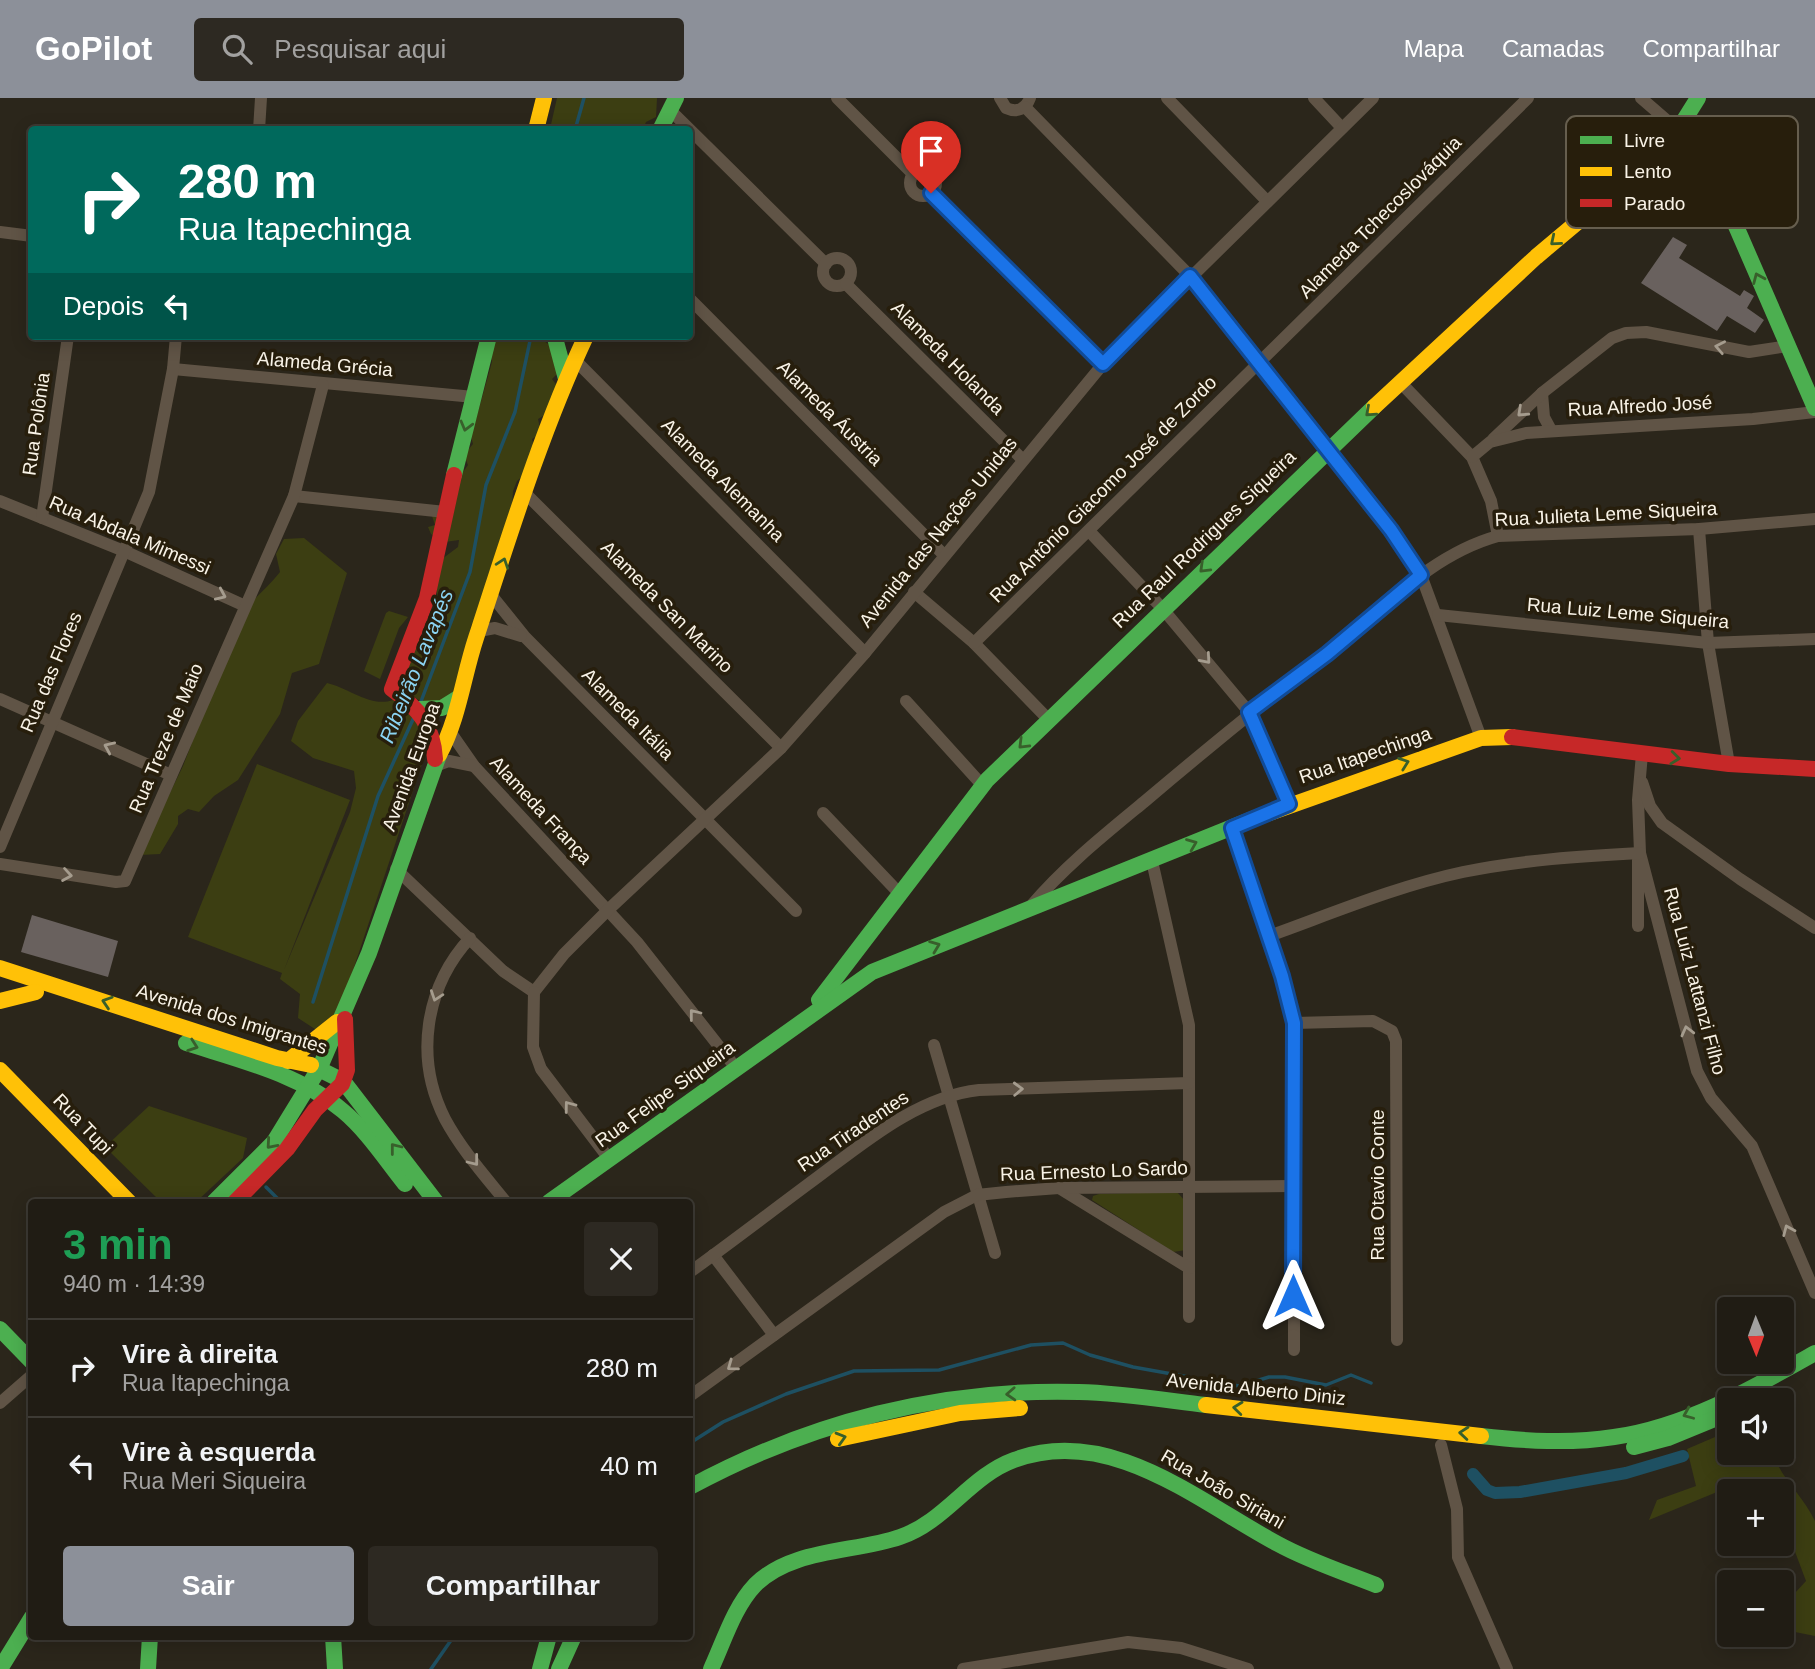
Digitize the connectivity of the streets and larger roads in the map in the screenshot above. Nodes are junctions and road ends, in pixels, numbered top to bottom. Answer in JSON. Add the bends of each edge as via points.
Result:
{"nodes":[{"id":1,"x":261,"y":98,"type":"edge"},
{"id":2,"x":544,"y":98,"type":"edge"},
{"id":3,"x":837,"y":98,"type":"edge"},
{"id":4,"x":1000,"y":98,"type":"edge"},
{"id":5,"x":1167,"y":98,"type":"edge"},
{"id":6,"x":1314,"y":98,"type":"edge"},
{"id":7,"x":1373,"y":98,"type":"edge"},
{"id":8,"x":1528,"y":98,"type":"edge"},
{"id":9,"x":1641,"y":98,"type":"edge"},
{"id":10,"x":1698,"y":98,"type":"edge"},
{"id":11,"x":1028,"y":103,"type":"edge"},
{"id":12,"x":673,"y":104,"type":"edge"},
{"id":13,"x":1662,"y":116,"type":"edge"},
{"id":14,"x":1687,"y":116,"type":"edge"},
{"id":15,"x":259,"y":126,"type":"edge"},
{"id":16,"x":538,"y":126,"type":"edge"},
{"id":17,"x":662,"y":126,"type":"edge"},
{"id":18,"x":1342,"y":128,"type":"junction"},
{"id":19,"x":913,"y":174,"type":"junction"},
{"id":20,"x":931,"y":193,"type":"junction"},
{"id":21,"x":1267,"y":201,"type":"junction"},
{"id":22,"x":1571,"y":228,"type":"edge"},
{"id":23,"x":1737,"y":228,"type":"edge"},
{"id":24,"x":0,"y":232,"type":"edge"},
{"id":25,"x":28,"y":236,"type":"edge"},
{"id":26,"x":826,"y":264,"type":"junction"},
{"id":27,"x":1190,"y":276,"type":"junction"},
{"id":28,"x":846,"y":284,"type":"junction"},
{"id":29,"x":693,"y":302,"type":"edge"},
{"id":30,"x":67,"y":340,"type":"edge"},
{"id":31,"x":176,"y":340,"type":"edge"},
{"id":32,"x":488,"y":340,"type":"edge"},
{"id":33,"x":560,"y":340,"type":"edge"},
{"id":34,"x":561,"y":340,"type":"edge"},
{"id":35,"x":584,"y":340,"type":"edge"},
{"id":36,"x":1787,"y":346,"type":"junction"},
{"id":37,"x":576,"y":361,"type":"junction"},
{"id":38,"x":1259,"y":363,"type":"junction"},
{"id":39,"x":1103,"y":364,"type":"junction"},
{"id":40,"x":173,"y":369,"type":"junction"},
{"id":41,"x":566,"y":379,"type":"junction"},
{"id":42,"x":1402,"y":384,"type":"junction"},
{"id":43,"x":323,"y":385,"type":"junction"},
{"id":44,"x":1542,"y":393,"type":"junction"},
{"id":45,"x":474,"y":397,"type":"junction"},
{"id":46,"x":1815,"y":410,"type":"edge"},
{"id":47,"x":1551,"y":430,"type":"junction"},
{"id":48,"x":1490,"y":442,"type":"junction"},
{"id":49,"x":1326,"y":452,"type":"junction"},
{"id":50,"x":1472,"y":457,"type":"junction"},
{"id":51,"x":1022,"y":459,"type":"junction"},
{"id":52,"x":526,"y":494,"type":"junction"},
{"id":53,"x":294,"y":496,"type":"junction"},
{"id":54,"x":0,"y":502,"type":"edge"},
{"id":55,"x":445,"y":512,"type":"junction"},
{"id":56,"x":42,"y":518,"type":"junction"},
{"id":57,"x":1815,"y":520,"type":"edge"},
{"id":58,"x":1699,"y":529,"type":"junction"},
{"id":59,"x":1089,"y":531,"type":"junction"},
{"id":60,"x":1498,"y":536,"type":"junction"},
{"id":61,"x":124,"y":551,"type":"junction"},
{"id":62,"x":943,"y":554,"type":"junction"},
{"id":63,"x":1421,"y":575,"type":"junction"},
{"id":64,"x":914,"y":592,"type":"junction"},
{"id":65,"x":492,"y":596,"type":"junction"},
{"id":66,"x":243,"y":605,"type":"junction"},
{"id":67,"x":1162,"y":608,"type":"junction"},
{"id":68,"x":1437,"y":615,"type":"junction"},
{"id":69,"x":479,"y":631,"type":"junction"},
{"id":70,"x":524,"y":637,"type":"junction"},
{"id":71,"x":1815,"y":639,"type":"edge"},
{"id":72,"x":974,"y":643,"type":"junction"},
{"id":73,"x":1708,"y":643,"type":"junction"},
{"id":74,"x":865,"y":653,"type":"junction"},
{"id":75,"x":458,"y":698,"type":"junction"},
{"id":76,"x":0,"y":699,"type":"edge"},
{"id":77,"x":906,"y":701,"type":"dead end"},
{"id":78,"x":419,"y":709,"type":"junction"},
{"id":79,"x":1249,"y":712,"type":"junction"},
{"id":80,"x":1048,"y":719,"type":"junction"},
{"id":81,"x":51,"y":721,"type":"junction"},
{"id":82,"x":451,"y":733,"type":"junction"},
{"id":83,"x":1481,"y":738,"type":"junction"},
{"id":84,"x":781,"y":748,"type":"junction"},
{"id":85,"x":1642,"y":754,"type":"junction"},
{"id":86,"x":1729,"y":764,"type":"junction"},
{"id":87,"x":434,"y":765,"type":"junction"},
{"id":88,"x":474,"y":766,"type":"junction"},
{"id":89,"x":1815,"y":769,"type":"edge"},
{"id":90,"x":171,"y":775,"type":"junction"},
{"id":91,"x":1639,"y":775,"type":"junction"},
{"id":92,"x":983,"y":786,"type":"junction"},
{"id":93,"x":1289,"y":804,"type":"junction"},
{"id":94,"x":823,"y":813,"type":"dead end"},
{"id":95,"x":704,"y":818,"type":"junction"},
{"id":96,"x":1232,"y":828,"type":"junction"},
{"id":97,"x":0,"y":847,"type":"edge"},
{"id":98,"x":1640,"y":853,"type":"junction"},
{"id":99,"x":1152,"y":861,"type":"junction"},
{"id":100,"x":0,"y":864,"type":"edge"},
{"id":101,"x":396,"y":869,"type":"junction"},
{"id":102,"x":900,"y":894,"type":"junction"},
{"id":103,"x":608,"y":910,"type":"junction"},
{"id":104,"x":1028,"y":910,"type":"junction"},
{"id":105,"x":796,"y":911,"type":"dead end"},
{"id":106,"x":1638,"y":926,"type":"dead end"},
{"id":107,"x":1815,"y":928,"type":"edge"},
{"id":108,"x":1269,"y":936,"type":"junction"},
{"id":109,"x":470,"y":939,"type":"junction"},
{"id":110,"x":861,"y":948,"type":"junction"},
{"id":111,"x":0,"y":968,"type":"edge"},
{"id":112,"x":872,"y":972,"type":"junction"},
{"id":113,"x":0,"y":982,"type":"edge"},
{"id":114,"x":36,"y":992,"type":"junction"},
{"id":115,"x":534,"y":992,"type":"junction"},
{"id":116,"x":0,"y":1000,"type":"edge"},
{"id":117,"x":345,"y":1015,"type":"junction"},
{"id":118,"x":805,"y":1017,"type":"junction"},
{"id":119,"x":1294,"y":1023,"type":"junction"},
{"id":120,"x":934,"y":1045,"type":"dead end"},
{"id":121,"x":288,"y":1061,"type":"junction"},
{"id":122,"x":320,"y":1067,"type":"junction"},
{"id":123,"x":736,"y":1068,"type":"junction"},
{"id":124,"x":2,"y":1069,"type":"edge"},
{"id":125,"x":343,"y":1081,"type":"junction"},
{"id":126,"x":1189,"y":1083,"type":"junction"},
{"id":127,"x":309,"y":1087,"type":"junction"},
{"id":128,"x":950,"y":1095,"type":"junction"},
{"id":129,"x":328,"y":1099,"type":"junction"},
{"id":130,"x":610,"y":1160,"type":"junction"},
{"id":131,"x":1292,"y":1186,"type":"junction"},
{"id":132,"x":1189,"y":1187,"type":"junction"},
{"id":133,"x":1059,"y":1188,"type":"junction"},
{"id":134,"x":977,"y":1195,"type":"junction"},
{"id":135,"x":127,"y":1199,"type":"edge"},
{"id":136,"x":217,"y":1199,"type":"edge"},
{"id":137,"x":238,"y":1199,"type":"edge"},
{"id":138,"x":418,"y":1199,"type":"edge"},
{"id":139,"x":434,"y":1199,"type":"edge"},
{"id":140,"x":504,"y":1199,"type":"edge"},
{"id":141,"x":554,"y":1199,"type":"edge"},
{"id":142,"x":995,"y":1253,"type":"dead end"},
{"id":143,"x":713,"y":1255,"type":"junction"},
{"id":144,"x":1189,"y":1268,"type":"junction"},
{"id":145,"x":693,"y":1270,"type":"edge"},
{"id":146,"x":1815,"y":1293,"type":"edge"},
{"id":147,"x":1189,"y":1317,"type":"dead end"},
{"id":148,"x":0,"y":1329,"type":"edge"},
{"id":149,"x":774,"y":1335,"type":"junction"},
{"id":150,"x":1397,"y":1340,"type":"dead end"},
{"id":151,"x":1294,"y":1350,"type":"dead end"},
{"id":152,"x":1815,"y":1353,"type":"edge"},
{"id":153,"x":28,"y":1358,"type":"edge"},
{"id":154,"x":1815,"y":1368,"type":"edge"},
{"id":155,"x":28,"y":1378,"type":"edge"},
{"id":156,"x":1778,"y":1388,"type":"edge"},
{"id":157,"x":693,"y":1394,"type":"edge"},
{"id":158,"x":0,"y":1403,"type":"edge"},
{"id":159,"x":1717,"y":1418,"type":"edge"},
{"id":160,"x":1441,"y":1445,"type":"junction"},
{"id":161,"x":693,"y":1486,"type":"edge"},
{"id":162,"x":693,"y":1502,"type":"edge"},
{"id":163,"x":1376,"y":1585,"type":"dead end"},
{"id":164,"x":28,"y":1624,"type":"edge"},
{"id":165,"x":150,"y":1640,"type":"edge"},
{"id":166,"x":333,"y":1640,"type":"edge"},
{"id":167,"x":548,"y":1640,"type":"edge"},
{"id":168,"x":573,"y":1640,"type":"edge"},
{"id":169,"x":1,"y":1669,"type":"edge"},
{"id":170,"x":148,"y":1669,"type":"edge"},
{"id":171,"x":335,"y":1669,"type":"edge"},
{"id":172,"x":540,"y":1669,"type":"edge"},
{"id":173,"x":559,"y":1669,"type":"edge"},
{"id":174,"x":711,"y":1669,"type":"edge"},
{"id":175,"x":963,"y":1669,"type":"edge"},
{"id":176,"x":1248,"y":1669,"type":"edge"},
{"id":177,"x":1507,"y":1669,"type":"edge"}],
"edges":[{"from":1,"to":15,"type":"street"},
{"from":2,"to":16,"type":"street"},
{"from":3,"to":19,"type":"street"},
{"from":4,"to":11,"type":"street","via":[[1011,111]]},
{"from":5,"to":21,"type":"street"},
{"from":6,"to":18,"type":"street"},
{"from":7,"to":18,"type":"street","name":"Avenida das Nações Unidas"},
{"from":8,"to":38,"type":"street","name":"Alameda Tchecoslováquia"},
{"from":9,"to":13,"type":"street"},
{"from":10,"to":14,"type":"street","name":"Rua Raul Rodrigues Siqueira"},
{"from":11,"to":27,"type":"street"},
{"from":12,"to":17,"type":"street"},
{"from":12,"to":26,"type":"street","name":"Alameda Holanda"},
{"from":18,"to":21,"type":"street","name":"Avenida das Nações Unidas"},
{"from":19,"to":20,"type":"street","via":[[910,186],[915,193]]},
{"from":19,"to":20,"type":"street","via":[[920,169],[933,173],[936,181]]},
{"from":20,"to":39,"type":"street"},
{"from":21,"to":27,"type":"street","name":"Avenida das Nações Unidas"},
{"from":22,"to":42,"type":"street","name":"Rua Raul Rodrigues Siqueira","one_way":true},
{"from":36,"to":23,"type":"street","one_way":true},
{"from":24,"to":25,"type":"street"},
{"from":26,"to":28,"type":"street","name":"Alameda Holanda","via":[[826,281],[833,286]]},
{"from":26,"to":28,"type":"street","name":"Alameda Holanda","via":[[839,258],[848,262],[852,271]]},
{"from":27,"to":38,"type":"street"},
{"from":27,"to":39,"type":"street","name":"Avenida das Nações Unidas"},
{"from":28,"to":51,"type":"street","name":"Alameda Holanda"},
{"from":29,"to":62,"type":"street","name":"Alameda Áustria"},
{"from":30,"to":56,"type":"street","name":"Rua Polônia"},
{"from":31,"to":40,"type":"street","name":"Rua das Flores"},
{"from":32,"to":45,"type":"street"},
{"from":33,"to":41,"type":"street"},
{"from":34,"to":37,"type":"street","name":"Alameda Alemanha"},
{"from":35,"to":37,"type":"street","name":"Avenida Europa"},
{"from":36,"to":44,"type":"street","one_way":true,"via":[[1749,352],[1646,332],[1626,333],[1612,338]]},
{"from":36,"to":46,"type":"street"},
{"from":37,"to":41,"type":"street","name":"Avenida Europa"},
{"from":37,"to":74,"type":"street","name":"Alameda Alemanha"},
{"from":38,"to":49,"type":"street"},
{"from":38,"to":59,"type":"street","name":"Rua Antônio Giacomo José de Zordo"},
{"from":39,"to":51,"type":"street","name":"Avenida das Nações Unidas"},
{"from":40,"to":43,"type":"street","name":"Alameda Grécia"},
{"from":40,"to":61,"type":"street","name":"Rua das Flores","via":[[154,475]]},
{"from":41,"to":52,"type":"street","name":"Avenida Europa"},
{"from":42,"to":49,"type":"street","name":"Rua Raul Rodrigues Siqueira","one_way":true},
{"from":42,"to":50,"type":"street"},
{"from":43,"to":45,"type":"street","name":"Alameda Grécia"},
{"from":43,"to":53,"type":"street","name":"Rua Treze de Maio"},
{"from":44,"to":47,"type":"street","via":[[1544,417]]},
{"from":44,"to":48,"type":"street","one_way":true},
{"from":45,"to":55,"type":"street","one_way":true},
{"from":46,"to":47,"type":"street","name":"Rua Alfredo José","via":[[1753,419]]},
{"from":47,"to":48,"type":"street","name":"Rua Alfredo José"},
{"from":48,"to":50,"type":"street","name":"Rua Alfredo José"},
{"from":49,"to":63,"type":"street","via":[[1391,530]]},
{"from":49,"to":67,"type":"street","name":"Rua Raul Rodrigues Siqueira","one_way":true},
{"from":50,"to":60,"type":"street","via":[[1491,501]]},
{"from":51,"to":62,"type":"street","name":"Avenida das Nações Unidas"},
{"from":65,"to":52,"type":"street","name":"Avenida Europa","one_way":true},
{"from":52,"to":84,"type":"street","name":"Alameda San Marino"},
{"from":53,"to":55,"type":"street"},
{"from":53,"to":66,"type":"street","name":"Rua Treze de Maio"},
{"from":54,"to":56,"type":"street","name":"Rua Abdala Mimessi"},
{"from":55,"to":78,"type":"street","via":[[427,598],[392,689]]},
{"from":56,"to":61,"type":"street","name":"Rua Abdala Mimessi"},
{"from":57,"to":58,"type":"street","name":"Rua Julieta Leme Siqueira"},
{"from":58,"to":60,"type":"street","name":"Rua Julieta Leme Siqueira"},
{"from":58,"to":73,"type":"street"},
{"from":59,"to":67,"type":"street"},
{"from":59,"to":72,"type":"street","name":"Rua Antônio Giacomo José de Zordo"},
{"from":60,"to":63,"type":"street","name":"Rua Julieta Leme Siqueira","via":[[1453,554]]},
{"from":61,"to":66,"type":"street","name":"Rua Abdala Mimessi","one_way":true},
{"from":61,"to":81,"type":"street","name":"Rua das Flores"},
{"from":62,"to":64,"type":"street","name":"Avenida das Nações Unidas"},
{"from":63,"to":68,"type":"street"},
{"from":63,"to":79,"type":"street","name":"Rua Julieta Leme Siqueira"},
{"from":64,"to":72,"type":"street"},
{"from":64,"to":74,"type":"street","name":"Avenida das Nações Unidas"},
{"from":65,"to":69,"type":"street","name":"Avenida Europa"},
{"from":65,"to":70,"type":"street","name":"Alameda Itália"},
{"from":66,"to":90,"type":"street","name":"Rua Treze de Maio"},
{"from":67,"to":79,"type":"street","one_way":true},
{"from":67,"to":80,"type":"street","name":"Rua Raul Rodrigues Siqueira"},
{"from":68,"to":73,"type":"street","name":"Rua Luiz Leme Siqueira"},
{"from":68,"to":83,"type":"street"},
{"from":69,"to":70,"type":"street","via":[[499,628]]},
{"from":69,"to":75,"type":"street","name":"Avenida Europa"},
{"from":70,"to":95,"type":"street","name":"Alameda Itália"},
{"from":71,"to":73,"type":"street","name":"Rua Luiz Leme Siqueira"},
{"from":72,"to":80,"type":"street"},
{"from":73,"to":86,"type":"street"},
{"from":74,"to":84,"type":"street","name":"Avenida das Nações Unidas"},
{"from":75,"to":78,"type":"street","via":[[444,708]]},
{"from":75,"to":82,"type":"street","name":"Avenida Europa"},
{"from":76,"to":81,"type":"street"},
{"from":77,"to":92,"type":"street"},
{"from":78,"to":87,"type":"street","via":[[433,735]]},
{"from":79,"to":93,"type":"street"},
{"from":79,"to":104,"type":"street","name":"Rua Julieta Leme Siqueira","via":[[1084,852]]},
{"from":80,"to":92,"type":"street","name":"Rua Raul Rodrigues Siqueira","one_way":true},
{"from":90,"to":81,"type":"street","one_way":true},
{"from":81,"to":97,"type":"street","name":"Rua das Flores"},
{"from":82,"to":87,"type":"street","name":"Avenida Europa"},
{"from":82,"to":88,"type":"street","name":"Alameda França"},
{"from":83,"to":85,"type":"street","name":"Rua Itapechinga","via":[[1555,740]]},
{"from":93,"to":83,"type":"street","name":"Rua Itapechinga","one_way":true},
{"from":84,"to":95,"type":"street","name":"Avenida das Nações Unidas"},
{"from":85,"to":86,"type":"street","name":"Rua Itapechinga","one_way":true},
{"from":85,"to":91,"type":"street","name":"Rua Luiz Lattanzi Filho"},
{"from":86,"to":89,"type":"street","name":"Rua Itapechinga"},
{"from":87,"to":88,"type":"street","via":[[449,761]]},
{"from":87,"to":101,"type":"street","name":"Avenida Europa"},
{"from":88,"to":103,"type":"street","name":"Alameda França"},
{"from":100,"to":90,"type":"street","name":"Rua Treze de Maio","one_way":true,"via":[[125,881]]},
{"from":91,"to":98,"type":"street","name":"Rua Luiz Lattanzi Filho"},
{"from":91,"to":107,"type":"street","via":[[1662,823]]},
{"from":92,"to":102,"type":"street","name":"Rua Raul Rodrigues Siqueira"},
{"from":93,"to":96,"type":"street","name":"Rua Itapechinga"},
{"from":94,"to":102,"type":"street"},
{"from":95,"to":103,"type":"street","name":"Avenida das Nações Unidas"},
{"from":95,"to":105,"type":"street","name":"Alameda Itália"},
{"from":99,"to":96,"type":"street","name":"Rua Itapechinga","one_way":true},
{"from":96,"to":108,"type":"street"},
{"from":98,"to":106,"type":"street"},
{"from":98,"to":108,"type":"street","via":[[1550,858],[1462,873],[1378,896]]},
{"from":146,"to":98,"type":"street","name":"Rua Luiz Lattanzi Filho","one_way":true,"via":[[1752,1146],[1711,1098],[1697,1071]]},
{"from":99,"to":104,"type":"street","name":"Rua Itapechinga"},
{"from":99,"to":126,"type":"street","via":[[1189,1025]]},
{"from":101,"to":109,"type":"street"},
{"from":101,"to":117,"type":"street","name":"Avenida Europa"},
{"from":102,"to":110,"type":"street","name":"Rua Raul Rodrigues Siqueira"},
{"from":103,"to":115,"type":"street","name":"Avenida das Nações Unidas"},
{"from":123,"to":103,"type":"street","name":"Alameda França","one_way":true},
{"from":112,"to":104,"type":"street","name":"Rua Itapechinga","one_way":true},
{"from":108,"to":119,"type":"street"},
{"from":109,"to":115,"type":"street","via":[[503,971]]},
{"from":109,"to":140,"type":"street","one_way":true,"via":[[450,960],[434,998],[426,1032],[432,1079],[445,1119]]},
{"from":110,"to":112,"type":"street"},
{"from":110,"to":118,"type":"street","name":"Rua Raul Rodrigues Siqueira"},
{"from":121,"to":111,"type":"street","name":"Avenida dos Imigrantes","one_way":true},
{"from":112,"to":118,"type":"street","name":"Rua Itapechinga"},
{"from":113,"to":114,"type":"street","name":"Avenida dos Imigrantes"},
{"from":114,"to":116,"type":"street"},
{"from":114,"to":127,"type":"street","name":"Avenida dos Imigrantes","one_way":true},
{"from":130,"to":115,"type":"street","one_way":true,"via":[[541,1069],[533,1047]]},
{"from":117,"to":121,"type":"street","name":"Avenida Europa"},
{"from":117,"to":122,"type":"street","name":"Avenida Europa"},
{"from":117,"to":125,"type":"street","name":"Avenida Europa","via":[[347,1070]]},
{"from":118,"to":123,"type":"street","name":"Rua Felipe Siqueira"},
{"from":119,"to":131,"type":"street"},
{"from":119,"to":150,"type":"street","name":"Rua Otavio Conte","via":[[1373,1021],[1392,1031],[1396,1041]]},
{"from":120,"to":128,"type":"street"},
{"from":121,"to":122,"type":"street","name":"Avenida dos Imigrantes"},
{"from":122,"to":125,"type":"street","name":"Avenida dos Imigrantes"},
{"from":122,"to":127,"type":"street","name":"Avenida Europa"},
{"from":123,"to":130,"type":"street","name":"Rua Felipe Siqueira"},
{"from":124,"to":135,"type":"street","name":"Rua Tupi"},
{"from":125,"to":129,"type":"street"},
{"from":139,"to":125,"type":"street","name":"Avenida dos Imigrantes","one_way":true},
{"from":128,"to":126,"type":"street","name":"Rua Tiradentes","one_way":true,"via":[[979,1090]]},
{"from":126,"to":132,"type":"street"},
{"from":127,"to":129,"type":"street","name":"Avenida dos Imigrantes"},
{"from":127,"to":136,"type":"street","name":"Avenida Europa","one_way":true,"via":[[274,1142]]},
{"from":128,"to":134,"type":"street"},
{"from":128,"to":143,"type":"street","name":"Rua Tiradentes","via":[[864,1143]]},
{"from":129,"to":137,"type":"street"},
{"from":129,"to":138,"type":"street","name":"Avenida dos Imigrantes","via":[[362,1130]]},
{"from":130,"to":141,"type":"street","name":"Rua Felipe Siqueira"},
{"from":131,"to":132,"type":"street","name":"Rua Ernesto Lo Sardo"},
{"from":131,"to":151,"type":"street"},
{"from":132,"to":133,"type":"street","name":"Rua Ernesto Lo Sardo"},
{"from":132,"to":144,"type":"street"},
{"from":133,"to":134,"type":"street","name":"Rua Ernesto Lo Sardo"},
{"from":133,"to":144,"type":"street"},
{"from":134,"to":142,"type":"street"},
{"from":134,"to":149,"type":"street","name":"Rua Ernesto Lo Sardo","via":[[944,1212]]},
{"from":143,"to":145,"type":"street","name":"Rua Tiradentes"},
{"from":143,"to":149,"type":"street"},
{"from":144,"to":147,"type":"street"},
{"from":148,"to":153,"type":"street"},
{"from":149,"to":157,"type":"street","name":"Rua Ernesto Lo Sardo","one_way":true},
{"from":152,"to":161,"type":"street","name":"Avenida Alberto Diniz","one_way":true,"via":[[1670,1422],[1613,1437],[1539,1439],[1116,1394],[1012,1394],[932,1402],[866,1416],[762,1449]]},
{"from":154,"to":156,"type":"street"},
{"from":155,"to":158,"type":"street"},
{"from":159,"to":160,"type":"street","name":"Avenida Alberto Diniz","via":[[1668,1438],[1612,1451]]},
{"from":162,"to":160,"type":"street","name":"Avenida Alberto Diniz","one_way":true,"via":[[755,1467],[834,1440],[901,1423],[1017,1408],[1128,1410]]},
{"from":160,"to":177,"type":"street","via":[[1457,1508],[1458,1557]]},
{"from":163,"to":174,"type":"street","name":"Rua João Siriani","via":[[1282,1547],[1156,1472],[1101,1454],[1044,1453],[996,1467],[930,1523],[905,1536],[794,1562],[771,1572],[740,1607]]},
{"from":164,"to":169,"type":"street"},
{"from":165,"to":170,"type":"street"},
{"from":166,"to":171,"type":"street"},
{"from":167,"to":172,"type":"street"},
{"from":168,"to":173,"type":"street"},
{"from":175,"to":176,"type":"street","via":[[1128,1642],[1181,1648]]}]}
